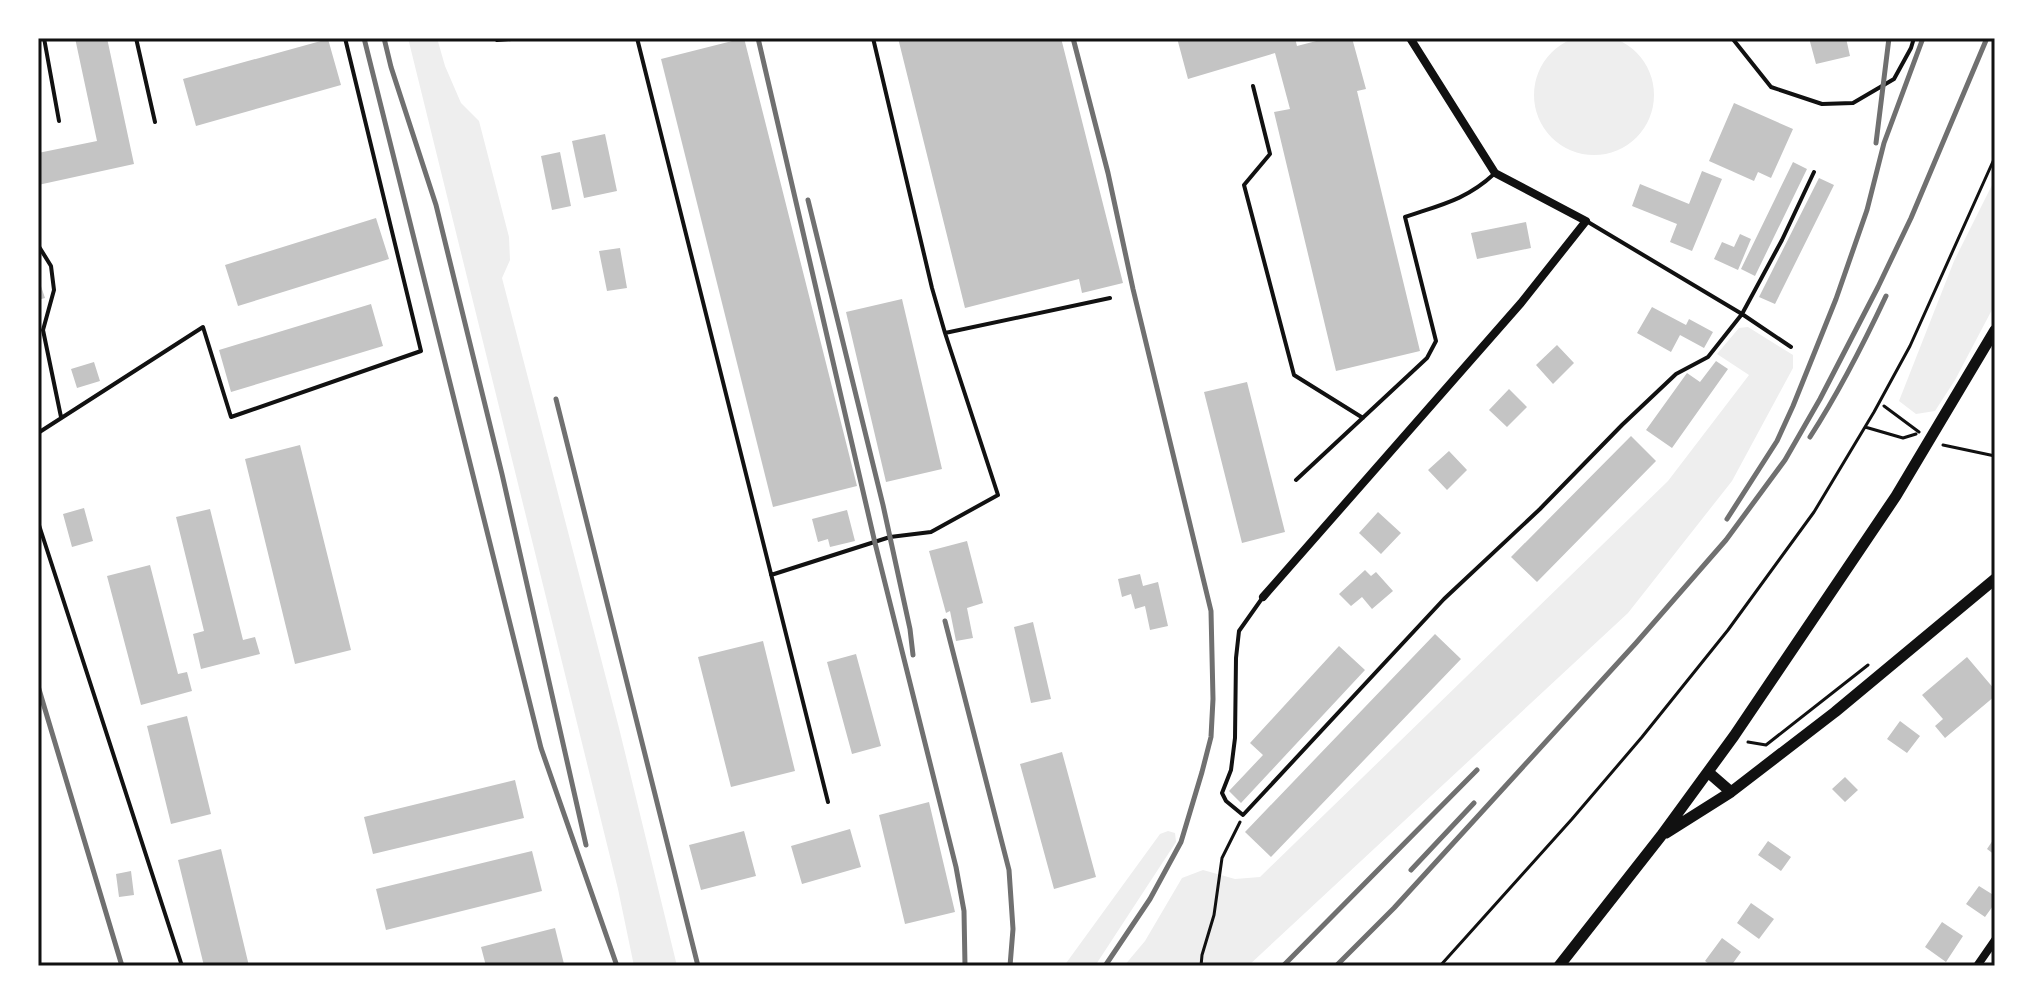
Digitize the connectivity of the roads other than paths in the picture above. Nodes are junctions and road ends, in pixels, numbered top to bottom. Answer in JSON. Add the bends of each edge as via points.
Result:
{"nodes":[{"id":1,"x":44,"y":38,"type":"edge"},
{"id":2,"x":136,"y":38,"type":"edge"},
{"id":3,"x":345,"y":38,"type":"edge"},
{"id":4,"x":495,"y":38,"type":"edge"},
{"id":5,"x":526,"y":38,"type":"edge"},
{"id":6,"x":637,"y":38,"type":"edge"},
{"id":7,"x":873,"y":38,"type":"edge"},
{"id":8,"x":1410,"y":38,"type":"edge"},
{"id":9,"x":1732,"y":38,"type":"edge"},
{"id":10,"x":1914,"y":38,"type":"edge"},
{"id":11,"x":1253,"y":86,"type":"dead end"},
{"id":12,"x":59,"y":121,"type":"dead end"},
{"id":13,"x":155,"y":122,"type":"dead end"},
{"id":14,"x":1814,"y":172,"type":"dead end"},
{"id":15,"x":1495,"y":173,"type":"junction"},
{"id":16,"x":1586,"y":221,"type":"junction"},
{"id":17,"x":38,"y":245,"type":"edge"},
{"id":18,"x":1110,"y":298,"type":"dead end"},
{"id":19,"x":1742,"y":314,"type":"junction"},
{"id":20,"x":1995,"y":330,"type":"edge"},
{"id":21,"x":945,"y":333,"type":"junction"},
{"id":22,"x":1791,"y":347,"type":"dead end"},
{"id":23,"x":61,"y":417,"type":"junction"},
{"id":24,"x":1363,"y":418,"type":"junction"},
{"id":25,"x":38,"y":433,"type":"edge"},
{"id":26,"x":1296,"y":480,"type":"dead end"},
{"id":27,"x":38,"y":522,"type":"edge"},
{"id":28,"x":771,"y":575,"type":"junction"},
{"id":29,"x":1995,"y":579,"type":"edge"},
{"id":30,"x":1263,"y":597,"type":"joint"},
{"id":31,"x":1708,"y":772,"type":"junction"},
{"id":32,"x":1731,"y":792,"type":"junction"},
{"id":33,"x":828,"y":802,"type":"dead end"},
{"id":34,"x":1661,"y":836,"type":"junction"},
{"id":35,"x":1995,"y":940,"type":"edge"},
{"id":36,"x":182,"y":966,"type":"edge"},
{"id":37,"x":1559,"y":966,"type":"edge"},
{"id":38,"x":1977,"y":966,"type":"edge"}],
"edges":[{"from":1,"to":12,"type":"lane"},
{"from":2,"to":13,"type":"lane"},
{"from":3,"to":23,"type":"lane","via":[[421,351],[231,417],[203,327]]},
{"from":4,"to":5,"type":"lane"},
{"from":6,"to":28,"type":"lane"},
{"from":7,"to":21,"type":"lane"},
{"from":8,"to":15,"type":"street"},
{"from":9,"to":10,"type":"lane","via":[[1771,87],[1822,104],[1853,103],[1894,79]]},
{"from":11,"to":24,"type":"lane","via":[[1270,154],[1244,185],[1294,375]]},
{"from":14,"to":19,"type":"lane"},
{"from":15,"to":16,"type":"street"},
{"from":15,"to":24,"type":"lane","via":[[1477,190],[1405,217],[1436,341],[1427,358]]},
{"from":16,"to":19,"type":"lane"},
{"from":16,"to":30,"type":"street","via":[[1521,303]]},
{"from":17,"to":23,"type":"lane","via":[[53,278],[43,330]]},
{"from":18,"to":21,"type":"lane"},
{"from":19,"to":22,"type":"lane"},
{"from":19,"to":30,"type":"lane","via":[[1708,357],[1676,374],[1444,599],[1243,815],[1222,793],[1235,738],[1239,631]]},
{"from":20,"to":31,"type":"street","via":[[1896,496]]},
{"from":21,"to":28,"type":"lane","via":[[998,495],[931,532],[890,537]]},
{"from":23,"to":25,"type":"lane"},
{"from":24,"to":26,"type":"lane"},
{"from":27,"to":36,"type":"lane"},
{"from":28,"to":33,"type":"lane"},
{"from":29,"to":32,"type":"street"},
{"from":31,"to":32,"type":"street"},
{"from":31,"to":34,"type":"street"},
{"from":32,"to":34,"type":"street"},
{"from":34,"to":37,"type":"street"},
{"from":35,"to":38,"type":"street"}]}
